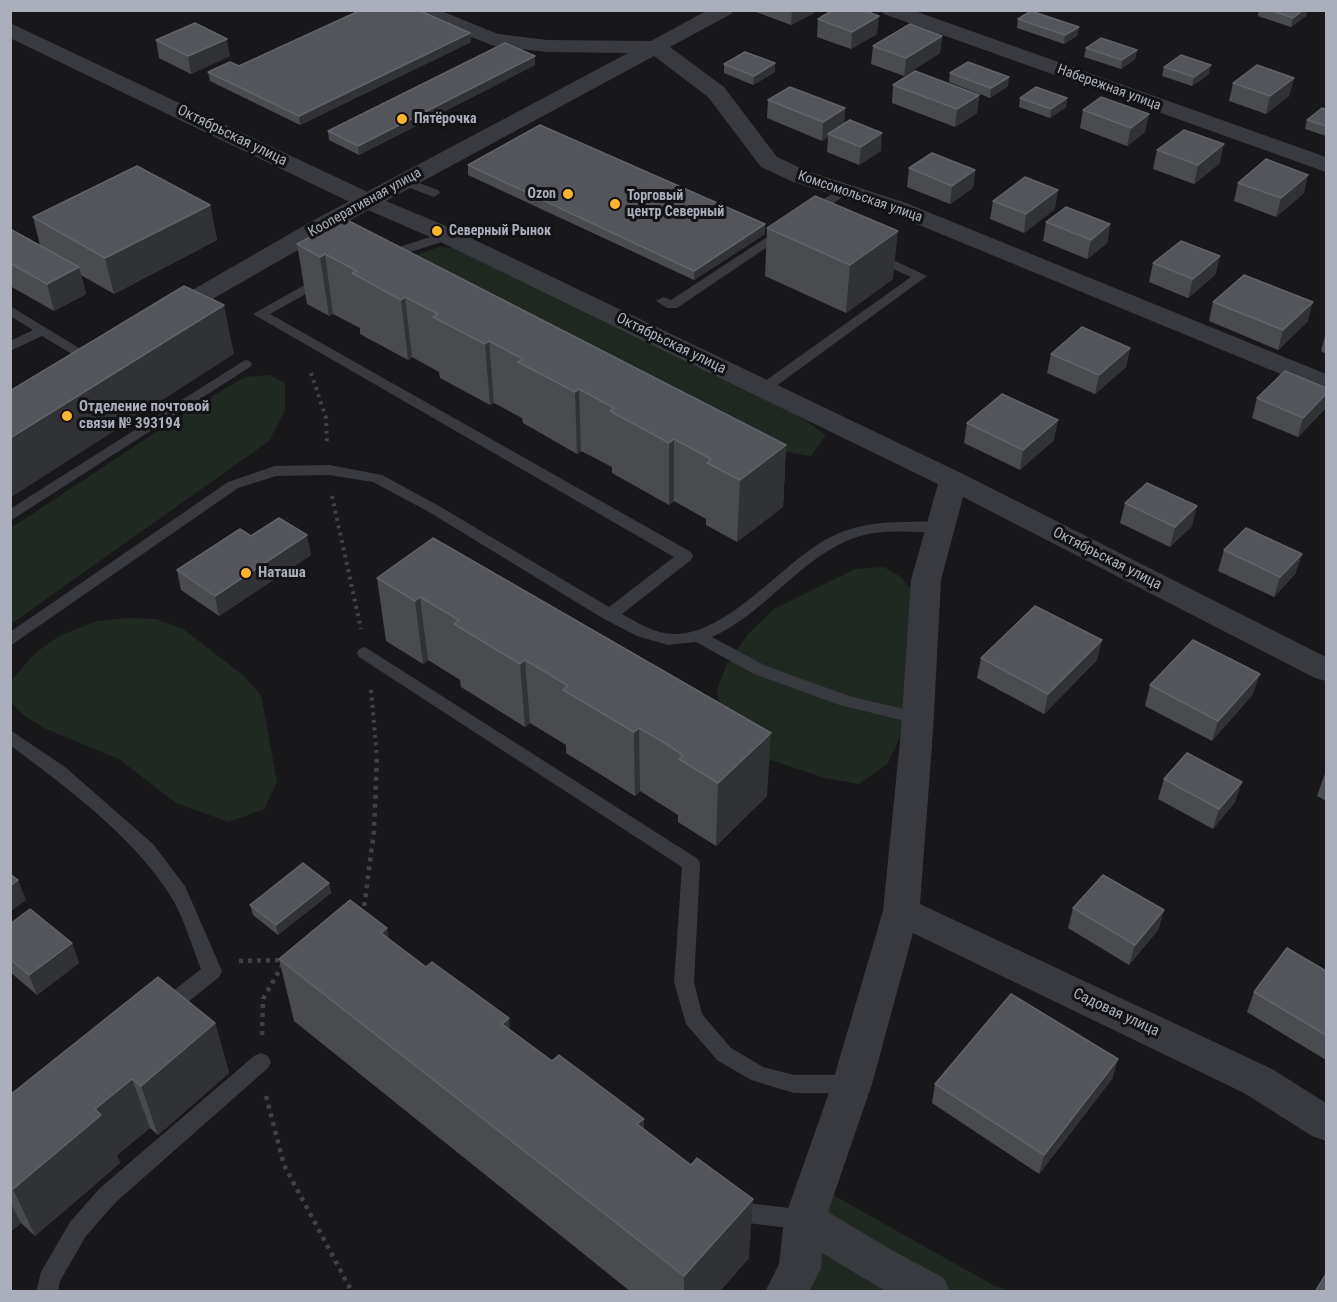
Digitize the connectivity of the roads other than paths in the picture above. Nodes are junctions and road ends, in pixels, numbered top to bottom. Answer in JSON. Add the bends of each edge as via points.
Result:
{"nodes":[{"id":1,"x":420,"y":10,"type":"edge"},
{"id":2,"x":724,"y":10,"type":"edge"},
{"id":3,"x":891,"y":10,"type":"edge"},
{"id":4,"x":10,"y":29,"type":"edge"},
{"id":5,"x":656,"y":47,"type":"junction"},
{"id":6,"x":1326,"y":165,"type":"edge"},
{"id":7,"x":403,"y":181,"type":"junction"},
{"id":8,"x":845,"y":190,"type":"junction"},
{"id":9,"x":434,"y":193,"type":"dead end"},
{"id":10,"x":367,"y":201,"type":"junction"},
{"id":11,"x":446,"y":236,"type":"junction"},
{"id":12,"x":862,"y":250,"type":"edge"},
{"id":13,"x":372,"y":261,"type":"edge"},
{"id":14,"x":332,"y":273,"type":"edge"},
{"id":15,"x":663,"y":301,"type":"dead end"},
{"id":16,"x":10,"y":310,"type":"edge"},
{"id":17,"x":141,"y":329,"type":"edge"},
{"id":18,"x":43,"y":330,"type":"junction"},
{"id":19,"x":10,"y":347,"type":"edge"},
{"id":20,"x":111,"y":347,"type":"edge"},
{"id":21,"x":80,"y":364,"type":"joint"},
{"id":22,"x":245,"y":364,"type":"dead end"},
{"id":23,"x":1326,"y":383,"type":"edge"},
{"id":24,"x":763,"y":389,"type":"junction"},
{"id":25,"x":952,"y":480,"type":"junction"},
{"id":26,"x":10,"y":516,"type":"edge"},
{"id":27,"x":940,"y":528,"type":"junction"},
{"id":28,"x":610,"y":615,"type":"junction"},
{"id":29,"x":699,"y":637,"type":"junction"},
{"id":30,"x":10,"y":640,"type":"edge"},
{"id":31,"x":365,"y":653,"type":"dead end"},
{"id":32,"x":1326,"y":670,"type":"edge"},
{"id":33,"x":918,"y":718,"type":"junction"},
{"id":34,"x":10,"y":736,"type":"edge"},
{"id":35,"x":901,"y":911,"type":"junction"},
{"id":36,"x":148,"y":1023,"type":"edge"},
{"id":37,"x":261,"y":1062,"type":"road end"},
{"id":38,"x":852,"y":1084,"type":"junction"},
{"id":39,"x":1326,"y":1124,"type":"edge"},
{"id":40,"x":711,"y":1195,"type":"edge"},
{"id":41,"x":805,"y":1220,"type":"junction"},
{"id":42,"x":47,"y":1292,"type":"edge"},
{"id":43,"x":786,"y":1292,"type":"edge"},
{"id":44,"x":929,"y":1292,"type":"edge"}],
"edges":[{"from":1,"to":5,"type":"street","via":[[494,40],[547,46]]},
{"from":2,"to":5,"type":"street","name":"Кооперативная улица"},
{"from":3,"to":6,"type":"street","name":"Набережная улица"},
{"from":4,"to":10,"type":"street","name":"Октябрьская улица"},
{"from":5,"to":7,"type":"street","name":"Кооперативная улица"},
{"from":5,"to":8,"type":"street","name":"Комсомольская улица","via":[[716,92],[769,162]]},
{"from":7,"to":9,"type":"lane"},
{"from":7,"to":10,"type":"street","name":"Кооперативная улица"},
{"from":8,"to":15,"type":"lane","via":[[672,305]]},
{"from":8,"to":23,"type":"street","name":"Комсомольская улица","via":[[898,208]]},
{"from":10,"to":11,"type":"street","name":"Октябрьская улица"},
{"from":10,"to":17,"type":"street","name":"Кооперативная улица"},
{"from":11,"to":13,"type":"lane"},
{"from":11,"to":24,"type":"street","name":"Октябрьская улица"},
{"from":12,"to":24,"type":"lane","via":[[920,276]]},
{"from":14,"to":28,"type":"lane","via":[[260,314],[684,556]]},
{"from":16,"to":18,"type":"lane"},
{"from":18,"to":19,"type":"lane"},
{"from":18,"to":21,"type":"lane"},
{"from":20,"to":21,"type":"street"},
{"from":22,"to":26,"type":"lane"},
{"from":24,"to":25,"type":"street","name":"Октябрьская улица"},
{"from":25,"to":27,"type":"street"},
{"from":25,"to":32,"type":"street","name":"Октябрьская улица"},
{"from":27,"to":29,"type":"lane","via":[[875,527],[830,543],[741,612]]},
{"from":27,"to":33,"type":"street","via":[[926,580]]},
{"from":28,"to":29,"type":"lane","via":[[648,634],[676,640]]},
{"from":28,"to":30,"type":"lane","via":[[378,478],[329,470],[275,471],[232,485]]},
{"from":29,"to":33,"type":"lane","via":[[781,678],[846,701]]},
{"from":31,"to":38,"type":"lane","via":[[691,864],[684,982],[693,1018],[724,1054],[758,1074],[794,1084]]},
{"from":33,"to":35,"type":"street"},
{"from":34,"to":36,"type":"lane","via":[[59,772],[147,849],[178,891],[212,971]]},
{"from":35,"to":38,"type":"street"},
{"from":35,"to":39,"type":"street","name":"Садовая улица","via":[[1258,1081]]},
{"from":37,"to":42,"type":"lane","via":[[108,1195],[78,1229],[49,1280]]},
{"from":38,"to":41,"type":"street"},
{"from":40,"to":41,"type":"lane","via":[[748,1213]]},
{"from":41,"to":43,"type":"street","via":[[800,1268]]},
{"from":41,"to":44,"type":"street"}]}
